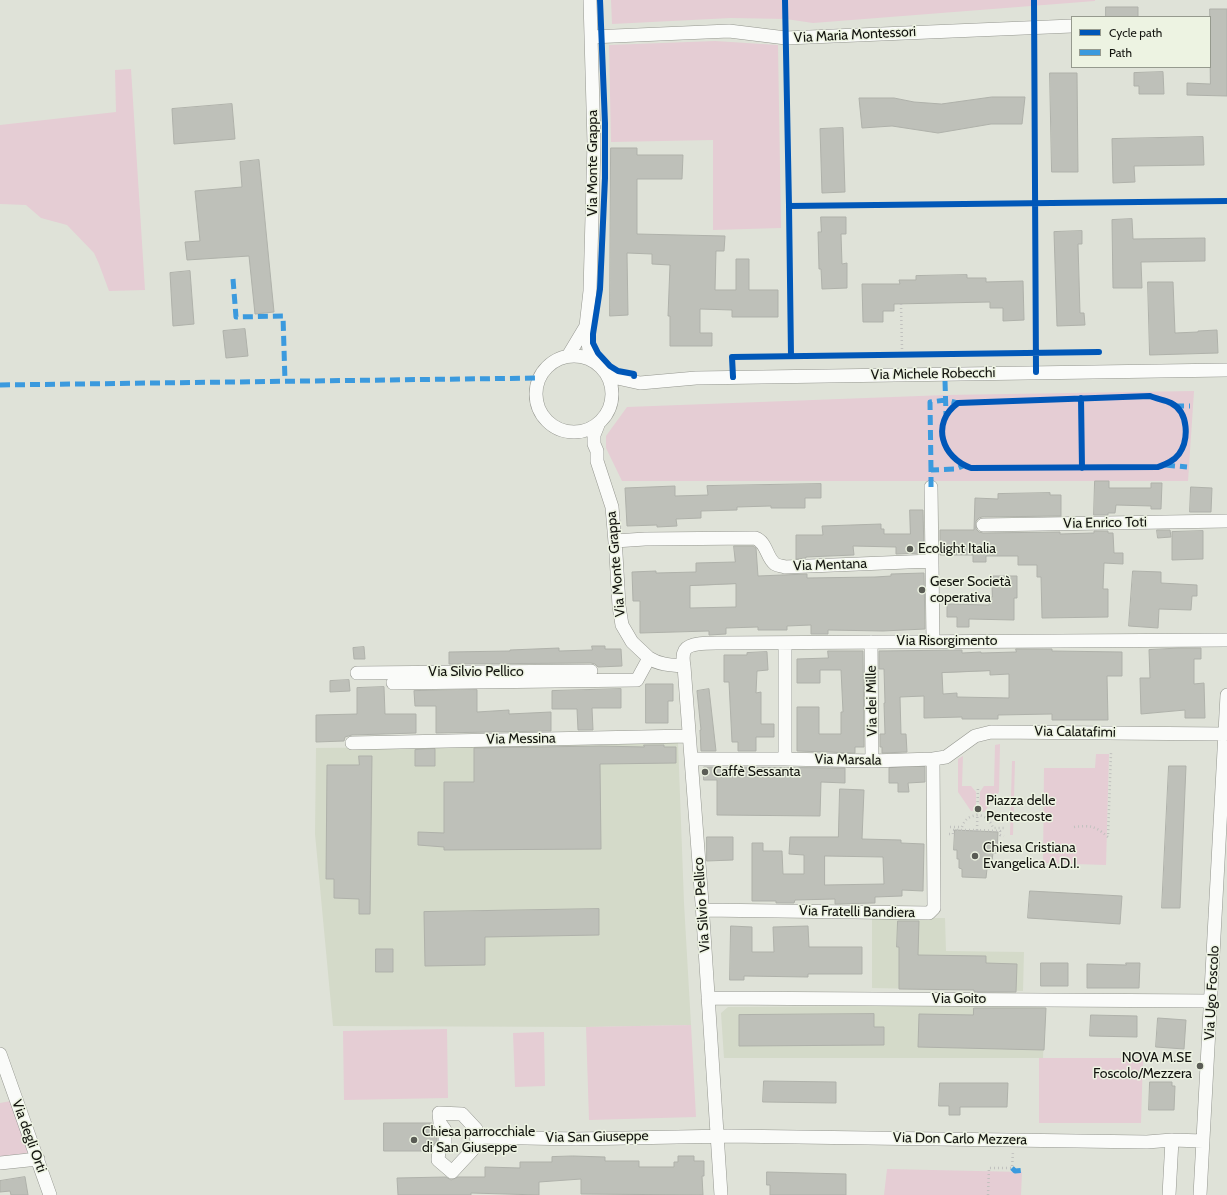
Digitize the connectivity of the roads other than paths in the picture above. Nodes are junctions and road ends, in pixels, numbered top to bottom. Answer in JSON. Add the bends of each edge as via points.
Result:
{"nodes":[{"id":1,"x":590,"y":0,"type":"edge"},
{"id":2,"x":1071,"y":26,"type":"edge"},
{"id":3,"x":591,"y":37,"type":"junction"},
{"id":4,"x":586,"y":326,"type":"junction"},
{"id":5,"x":568,"y":356,"type":"junction"},
{"id":6,"x":593,"y":361,"type":"junction"},
{"id":7,"x":1227,"y":370,"type":"edge"},
{"id":8,"x":608,"y":376,"type":"junction"},
{"id":9,"x":640,"y":383,"type":"junction"},
{"id":10,"x":612,"y":401,"type":"junction"},
{"id":11,"x":598,"y":425,"type":"junction"},
{"id":12,"x":574,"y":433,"type":"junction"},
{"id":13,"x":597,"y":461,"type":"junction"},
{"id":14,"x":931,"y":487,"type":"dead end"},
{"id":15,"x":1227,"y":521,"type":"edge"},
{"id":16,"x":982,"y":525,"type":"dead end"},
{"id":17,"x":615,"y":541,"type":"junction"},
{"id":18,"x":932,"y":561,"type":"junction"},
{"id":19,"x":1227,"y":640,"type":"edge"},
{"id":20,"x":933,"y":641,"type":"junction"},
{"id":21,"x":871,"y":642,"type":"junction"},
{"id":22,"x":785,"y":643,"type":"junction"},
{"id":23,"x":649,"y":658,"type":"junction"},
{"id":24,"x":684,"y":666,"type":"junction"},
{"id":25,"x":643,"y":670,"type":"junction"},
{"id":26,"x":357,"y":673,"type":"dead end"},
{"id":27,"x":393,"y":683,"type":"dead end"},
{"id":28,"x":1227,"y":695,"type":"edge"},
{"id":29,"x":1225,"y":734,"type":"junction"},
{"id":30,"x":689,"y":736,"type":"junction"},
{"id":31,"x":352,"y":743,"type":"dead end"},
{"id":32,"x":785,"y":758,"type":"junction"},
{"id":33,"x":691,"y":759,"type":"junction"},
{"id":34,"x":933,"y":759,"type":"junction"},
{"id":35,"x":872,"y":761,"type":"junction"},
{"id":36,"x":702,"y":910,"type":"junction"},
{"id":37,"x":708,"y":998,"type":"junction"},
{"id":38,"x":1211,"y":1001,"type":"junction"},
{"id":39,"x":0,"y":1054,"type":"edge"},
{"id":40,"x":717,"y":1136,"type":"junction"},
{"id":41,"x":476,"y":1137,"type":"junction"},
{"id":42,"x":1172,"y":1140,"type":"junction"},
{"id":43,"x":1203,"y":1141,"type":"junction"},
{"id":44,"x":38,"y":1159,"type":"junction"},
{"id":45,"x":0,"y":1163,"type":"edge"},
{"id":46,"x":50,"y":1195,"type":"edge"},
{"id":47,"x":721,"y":1195,"type":"edge"},
{"id":48,"x":1169,"y":1195,"type":"edge"},
{"id":49,"x":1200,"y":1195,"type":"edge"}],
"edges":[{"from":1,"to":3,"type":"street","name":"Via Monte Grappa"},
{"from":2,"to":3,"type":"street","name":"Via Maria Montessori","via":[[786,38],[729,31]]},
{"from":3,"to":4,"type":"street","name":"Via Monte Grappa","via":[[594,143],[590,291]]},
{"from":4,"to":5,"type":"street","name":"Via Monte Grappa"},
{"from":4,"to":6,"type":"street","name":"Via Monte Grappa","via":[[588,350]]},
{"from":5,"to":6,"type":"street","via":[[581,356]]},
{"from":5,"to":12,"type":"street","via":[[556,360],[539,378],[536,404],[550,425]]},
{"from":6,"to":8,"type":"street","via":[[602,367]]},
{"from":7,"to":9,"type":"street","name":"Via Michele Robecchi","via":[[696,378]]},
{"from":8,"to":9,"type":"street","name":"Via Michele Robecchi"},
{"from":8,"to":10,"type":"street","via":[[612,388]]},
{"from":9,"to":10,"type":"street","name":"Via Michele Robecchi"},
{"from":10,"to":11,"type":"street","via":[[607,414]]},
{"from":11,"to":12,"type":"street"},
{"from":11,"to":13,"type":"street","name":"Via Monte Grappa","via":[[594,439]]},
{"from":12,"to":13,"type":"street","name":"Via Monte Grappa","via":[[586,443]]},
{"from":13,"to":17,"type":"street","name":"Via Monte Grappa","via":[[612,507]]},
{"from":14,"to":18,"type":"street"},
{"from":15,"to":16,"type":"street","name":"Via Enrico Toti"},
{"from":17,"to":18,"type":"street","name":"Via Mentana","via":[[755,538],[765,546],[776,565],[785,567]]},
{"from":17,"to":23,"type":"street","name":"Via Monte Grappa","via":[[622,625],[632,642]]},
{"from":18,"to":20,"type":"street"},
{"from":19,"to":20,"type":"street","name":"Via Risorgimento"},
{"from":20,"to":21,"type":"street","name":"Via Risorgimento"},
{"from":21,"to":22,"type":"street","name":"Via Risorgimento"},
{"from":21,"to":35,"type":"street","name":"Via dei Mille"},
{"from":22,"to":24,"type":"street","name":"Via Risorgimento","via":[[691,644],[683,655]]},
{"from":22,"to":32,"type":"street"},
{"from":23,"to":24,"type":"street","via":[[666,665]]},
{"from":23,"to":25,"type":"street","name":"Via Silvio Pellico"},
{"from":24,"to":30,"type":"street","name":"Via Silvio Pellico"},
{"from":25,"to":26,"type":"street","name":"Via Silvio Pellico"},
{"from":25,"to":27,"type":"street","name":"Via Silvio Pellico","via":[[637,680]]},
{"from":28,"to":29,"type":"street","name":"Via Ugo Foscolo"},
{"from":29,"to":34,"type":"street","name":"Via Calatafimi","via":[[991,732],[975,736],[946,757]]},
{"from":29,"to":38,"type":"street","name":"Via Ugo Foscolo"},
{"from":30,"to":31,"type":"street","name":"Via Messina"},
{"from":30,"to":33,"type":"street","name":"Via Silvio Pellico"},
{"from":32,"to":33,"type":"street","name":"Via Marsala"},
{"from":32,"to":35,"type":"street","name":"Via Marsala"},
{"from":33,"to":36,"type":"street","name":"Via Silvio Pellico"},
{"from":34,"to":35,"type":"street","name":"Via Marsala"},
{"from":34,"to":36,"type":"street","name":"Via Fratelli Bandiera","via":[[934,908],[929,913]]},
{"from":36,"to":37,"type":"street","name":"Via Silvio Pellico"},
{"from":37,"to":38,"type":"street","name":"Via Goito"},
{"from":37,"to":40,"type":"street","name":"Via Silvio Pellico"},
{"from":38,"to":43,"type":"street","name":"Via Ugo Foscolo"},
{"from":39,"to":44,"type":"street","name":"Via degli Orti"},
{"from":40,"to":41,"type":"street","name":"Via San Giuseppe","via":[[576,1139]]},
{"from":40,"to":42,"type":"street","name":"Via Don Carlo Mezzera","via":[[1147,1142]]},
{"from":40,"to":47,"type":"street","name":"Via Silvio Pellico"},
{"from":41,"to":41,"type":"street","via":[[476,1128],[462,1114],[439,1113],[440,1123],[445,1130],[445,1144],[439,1150],[438,1160],[452,1172],[477,1145]]},
{"from":42,"to":43,"type":"street","name":"Via Don Carlo Mezzera"},
{"from":42,"to":48,"type":"street"},
{"from":43,"to":49,"type":"street","name":"Via Ugo Foscolo"},
{"from":44,"to":45,"type":"street"},
{"from":44,"to":46,"type":"street","name":"Via degli Orti"}]}
